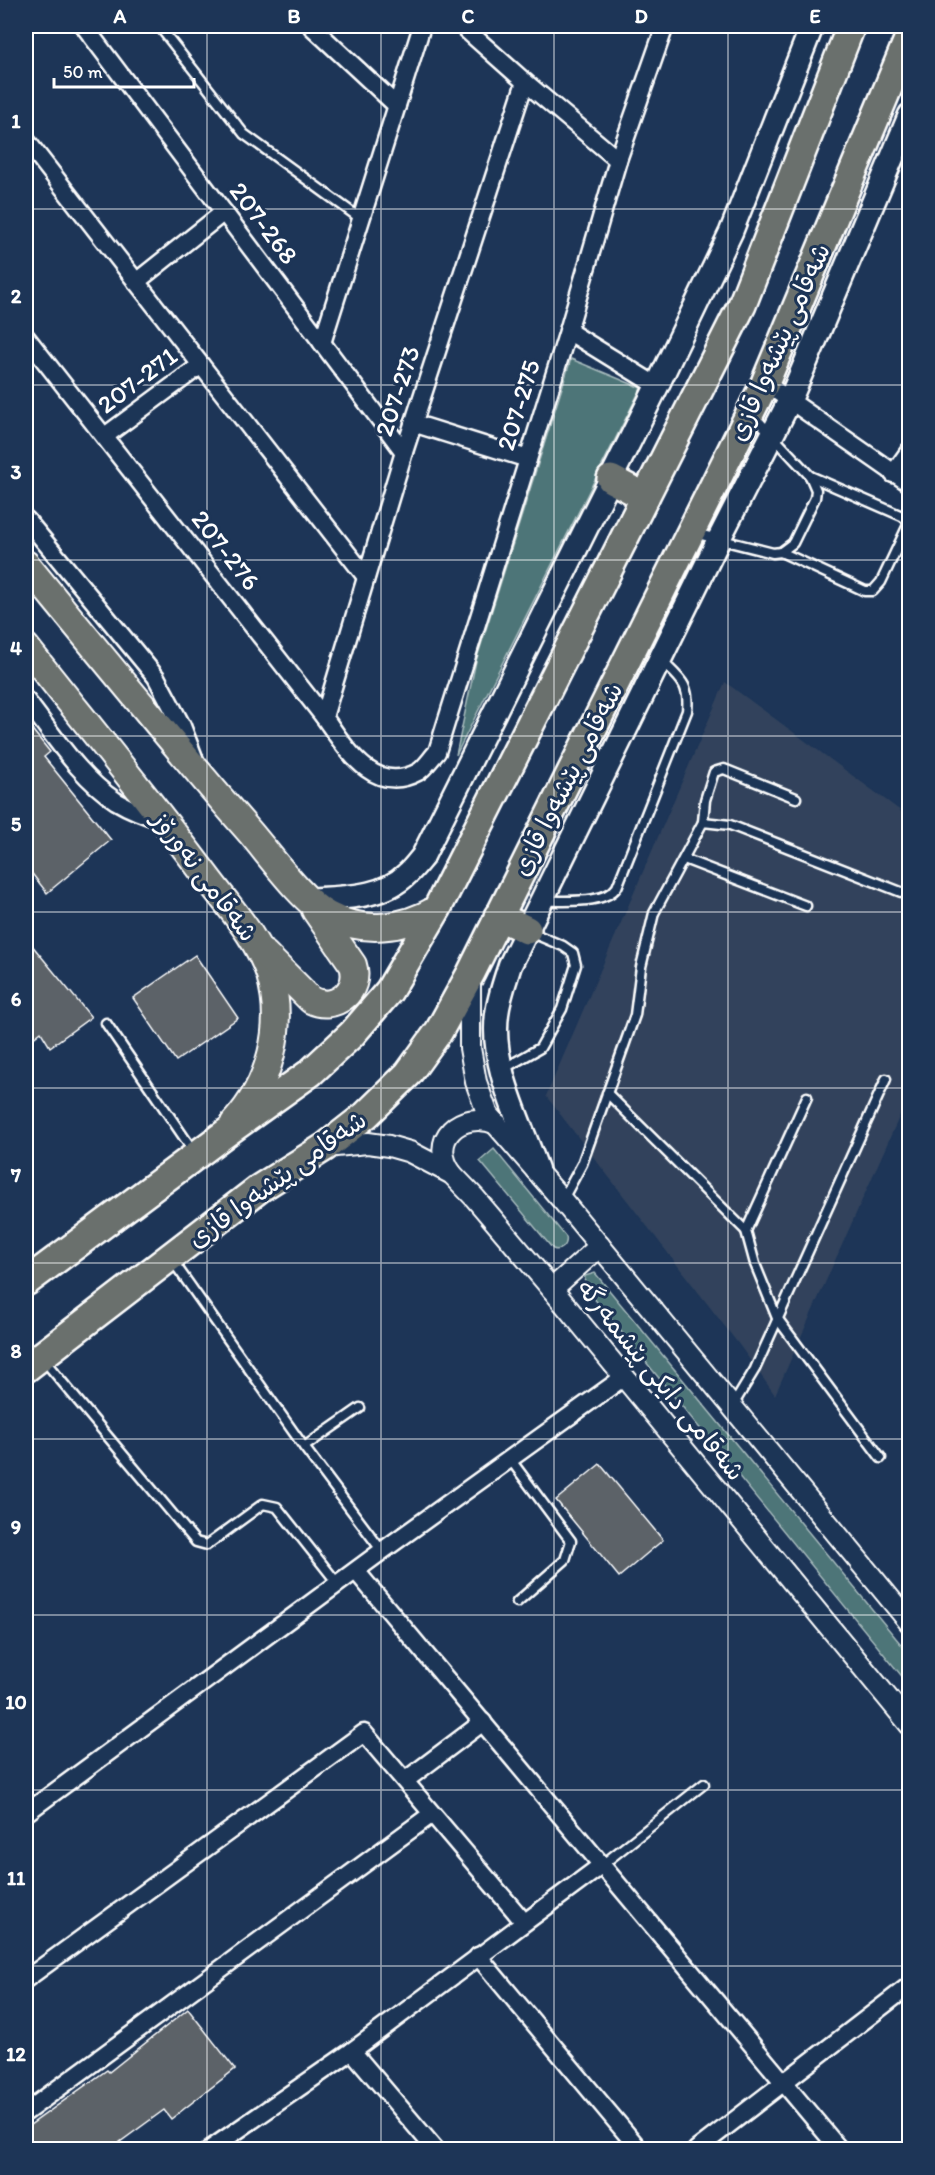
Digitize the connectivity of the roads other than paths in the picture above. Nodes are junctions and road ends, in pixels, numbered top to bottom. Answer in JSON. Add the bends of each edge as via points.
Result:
{"nodes":[{"id":1,"x":84,"y":26,"type":"edge"},
{"id":2,"x":159,"y":26,"type":"edge"},
{"id":3,"x":312,"y":26,"type":"edge"},
{"id":4,"x":422,"y":26,"type":"edge"},
{"id":5,"x":462,"y":26,"type":"edge"},
{"id":6,"x":812,"y":26,"type":"edge"},
{"id":7,"x":851,"y":26,"type":"edge"},
{"id":8,"x":660,"y":29,"type":"edge"},
{"id":9,"x":909,"y":35,"type":"edge"},
{"id":10,"x":525,"y":82,"type":"junction"},
{"id":11,"x":397,"y":106,"type":"junction"},
{"id":12,"x":909,"y":115,"type":"edge"},
{"id":13,"x":26,"y":140,"type":"edge"},
{"id":14,"x":618,"y":160,"type":"junction"},
{"id":15,"x":224,"y":212,"type":"junction"},
{"id":16,"x":361,"y":219,"type":"junction"},
{"id":17,"x":136,"y":282,"type":"junction"},
{"id":18,"x":568,"y":331,"type":"junction"},
{"id":19,"x":26,"y":337,"type":"edge"},
{"id":20,"x":322,"y":343,"type":"junction"},
{"id":21,"x":201,"y":365,"type":"junction"},
{"id":22,"x":765,"y":383,"type":"junction"},
{"id":23,"x":657,"y":386,"type":"junction"},
{"id":24,"x":790,"y":400,"type":"junction"},
{"id":25,"x":751,"y":412,"type":"junction"},
{"id":26,"x":413,"y":423,"type":"junction"},
{"id":27,"x":772,"y":435,"type":"junction"},
{"id":28,"x":105,"y":436,"type":"junction"},
{"id":29,"x":909,"y":450,"type":"edge"},
{"id":30,"x":404,"y":452,"type":"junction"},
{"id":31,"x":528,"y":459,"type":"junction"},
{"id":32,"x":893,"y":474,"type":"junction"},
{"id":33,"x":810,"y":476,"type":"junction"},
{"id":34,"x":611,"y":478,"type":"junction"},
{"id":35,"x":909,"y":484,"type":"edge"},
{"id":36,"x":645,"y":497,"type":"junction"},
{"id":37,"x":908,"y":518,"type":"edge"},
{"id":38,"x":26,"y":519,"type":"edge"},
{"id":39,"x":690,"y":532,"type":"junction"},
{"id":40,"x":719,"y":539,"type":"junction"},
{"id":41,"x":781,"y":552,"type":"junction"},
{"id":42,"x":26,"y":564,"type":"edge"},
{"id":43,"x":366,"y":577,"type":"junction"},
{"id":44,"x":26,"y":647,"type":"edge"},
{"id":45,"x":660,"y":659,"type":"junction"},
{"id":46,"x":26,"y":700,"type":"edge"},
{"id":47,"x":324,"y":717,"type":"junction"},
{"id":48,"x":200,"y":775,"type":"junction"},
{"id":49,"x":395,"y":780,"type":"joint"},
{"id":50,"x":796,"y":798,"type":"dead end"},
{"id":51,"x":165,"y":821,"type":"junction"},
{"id":52,"x":703,"y":822,"type":"junction"},
{"id":53,"x":684,"y":859,"type":"junction"},
{"id":54,"x":901,"y":892,"type":"dead end"},
{"id":55,"x":308,"y":901,"type":"junction"},
{"id":56,"x":542,"y":901,"type":"junction"},
{"id":57,"x":806,"y":906,"type":"dead end"},
{"id":58,"x":437,"y":909,"type":"junction"},
{"id":59,"x":498,"y":916,"type":"junction"},
{"id":60,"x":527,"y":930,"type":"junction"},
{"id":61,"x":260,"y":950,"type":"junction"},
{"id":62,"x":471,"y":973,"type":"junction"},
{"id":63,"x":106,"y":1023,"type":"dead end"},
{"id":64,"x":501,"y":1070,"type":"junction"},
{"id":65,"x":886,"y":1079,"type":"dead end"},
{"id":66,"x":607,"y":1093,"type":"junction"},
{"id":67,"x":807,"y":1097,"type":"dead end"},
{"id":68,"x":497,"y":1124,"type":"junction"},
{"id":69,"x":226,"y":1133,"type":"junction"},
{"id":70,"x":325,"y":1147,"type":"junction"},
{"id":71,"x":196,"y":1155,"type":"junction"},
{"id":72,"x":537,"y":1169,"type":"junction"},
{"id":73,"x":452,"y":1174,"type":"junction"},
{"id":74,"x":562,"y":1200,"type":"junction"},
{"id":75,"x":746,"y":1232,"type":"junction"},
{"id":76,"x":600,"y":1246,"type":"junction"},
{"id":77,"x":170,"y":1258,"type":"junction"},
{"id":78,"x":26,"y":1282,"type":"edge"},
{"id":79,"x":552,"y":1289,"type":"junction"},
{"id":80,"x":777,"y":1317,"type":"junction"},
{"id":81,"x":33,"y":1362,"type":"edge"},
{"id":82,"x":624,"y":1377,"type":"junction"},
{"id":83,"x":732,"y":1407,"type":"junction"},
{"id":84,"x":360,"y":1408,"type":"dead end"},
{"id":85,"x":304,"y":1447,"type":"junction"},
{"id":86,"x":881,"y":1458,"type":"dead end"},
{"id":87,"x":510,"y":1459,"type":"junction"},
{"id":88,"x":382,"y":1551,"type":"junction"},
{"id":89,"x":356,"y":1570,"type":"junction"},
{"id":90,"x":338,"y":1584,"type":"junction"},
{"id":91,"x":517,"y":1602,"type":"dead end"},
{"id":92,"x":909,"y":1623,"type":"edge"},
{"id":93,"x":483,"y":1722,"type":"junction"},
{"id":94,"x":909,"y":1725,"type":"edge"},
{"id":95,"x":406,"y":1780,"type":"junction"},
{"id":96,"x":704,"y":1784,"type":"dead end"},
{"id":97,"x":26,"y":1813,"type":"edge"},
{"id":98,"x":432,"y":1814,"type":"junction"},
{"id":99,"x":602,"y":1865,"type":"junction"},
{"id":100,"x":524,"y":1922,"type":"junction"},
{"id":101,"x":478,"y":1956,"type":"junction"},
{"id":102,"x":26,"y":1978,"type":"edge"},
{"id":103,"x":909,"y":1985,"type":"edge"},
{"id":104,"x":352,"y":2051,"type":"junction"},
{"id":105,"x":783,"y":2082,"type":"junction"},
{"id":106,"x":26,"y":2112,"type":"edge"},
{"id":107,"x":209,"y":2150,"type":"edge"},
{"id":108,"x":436,"y":2150,"type":"edge"},
{"id":109,"x":640,"y":2150,"type":"edge"},
{"id":110,"x":696,"y":2150,"type":"edge"},
{"id":111,"x":840,"y":2150,"type":"edge"}],
"edges":[{"from":1,"to":15,"type":"street","name":"207-268"},
{"from":2,"to":16,"type":"lane","via":[[244,134]]},
{"from":3,"to":11,"type":"street"},
{"from":4,"to":11,"type":"street"},
{"from":5,"to":10,"type":"street"},
{"from":6,"to":23,"type":"main road","via":[[731,232]]},
{"from":7,"to":36,"type":"highway","name":"شەقامی پێشەوا قازی","via":[[742,305]]},
{"from":8,"to":14,"type":"street","name":"207-275"},
{"from":9,"to":22,"type":"highway","name":"شەقامی پێشەوا قازی"},
{"from":10,"to":14,"type":"street"},
{"from":10,"to":26,"type":"street","name":"207-273"},
{"from":11,"to":16,"type":"street"},
{"from":12,"to":24,"type":"main road"},
{"from":13,"to":17,"type":"street"},
{"from":14,"to":18,"type":"street","name":"207-275"},
{"from":15,"to":17,"type":"street"},
{"from":15,"to":20,"type":"street","name":"207-268"},
{"from":16,"to":20,"type":"street"},
{"from":17,"to":21,"type":"street"},
{"from":18,"to":23,"type":"street"},
{"from":18,"to":31,"type":"street","name":"207-275"},
{"from":19,"to":28,"type":"street","name":"207-276"},
{"from":20,"to":30,"type":"street","name":"207-268"},
{"from":21,"to":28,"type":"street","name":"207-271"},
{"from":21,"to":43,"type":"street"},
{"from":22,"to":24,"type":"street"},
{"from":22,"to":25,"type":"highway","name":"شەقامی پێشەوا قازی"},
{"from":23,"to":34,"type":"main road"},
{"from":24,"to":27,"type":"main road"},
{"from":24,"to":32,"type":"street"},
{"from":25,"to":27,"type":"lane"},
{"from":25,"to":39,"type":"highway","name":"شەقامی پێشەوا قازی"},
{"from":26,"to":30,"type":"street","name":"207-273"},
{"from":26,"to":31,"type":"street"},
{"from":27,"to":33,"type":"lane"},
{"from":27,"to":40,"type":"main road"},
{"from":28,"to":47,"type":"street","name":"207-276"},
{"from":29,"to":32,"type":"street"},
{"from":30,"to":43,"type":"street","name":"207-273"},
{"from":31,"to":49,"type":"street","name":"207-275","via":[[437,752],[419,772]]},
{"from":32,"to":35,"type":"street"},
{"from":33,"to":37,"type":"lane"},
{"from":33,"to":41,"type":"lane","via":[[815,498],[793,543]]},
{"from":34,"to":36,"type":"highway"},
{"from":34,"to":55,"type":"main road","via":[[423,856],[386,889]]},
{"from":36,"to":58,"type":"highway","name":"شەقامی پێشەوا قازی"},
{"from":37,"to":41,"type":"lane","via":[[881,582],[873,591],[865,591]]},
{"from":38,"to":48,"type":"street","via":[[156,677],[182,726]]},
{"from":39,"to":40,"type":"lane"},
{"from":39,"to":59,"type":"highway","name":"شەقامی پێشەوا قازی"},
{"from":40,"to":41,"type":"lane"},
{"from":40,"to":45,"type":"main road"},
{"from":42,"to":48,"type":"main road"},
{"from":43,"to":47,"type":"street","name":"207-273"},
{"from":44,"to":51,"type":"main road","name":"شەقامی نەورۆز"},
{"from":45,"to":56,"type":"main road"},
{"from":45,"to":56,"type":"lane","via":[[686,685],[687,711],[617,887],[602,899]]},
{"from":46,"to":51,"type":"street","via":[[96,785],[117,801]]},
{"from":47,"to":49,"type":"street","name":"207-276","via":[[356,762]]},
{"from":48,"to":55,"type":"main road"},
{"from":50,"to":52,"type":"lane","via":[[724,769],[714,772]]},
{"from":51,"to":61,"type":"main road","name":"شەقامی نەورۆز"},
{"from":52,"to":53,"type":"lane"},
{"from":52,"to":54,"type":"lane","via":[[730,825]]},
{"from":53,"to":57,"type":"lane"},
{"from":53,"to":66,"type":"lane","via":[[654,913],[635,1015]]},
{"from":55,"to":58,"type":"main road","via":[[329,916],[365,927],[402,924]]},
{"from":55,"to":61,"type":"main road","via":[[353,965],[353,984],[346,996],[329,1004],[311,1000]]},
{"from":56,"to":60,"type":"main road"},
{"from":58,"to":69,"type":"highway","name":"شەقامی پێشەوا قازی","via":[[389,991],[352,1034],[310,1073]]},
{"from":59,"to":60,"type":"highway"},
{"from":59,"to":62,"type":"highway","name":"شەقامی پێشەوا قازی"},
{"from":60,"to":64,"type":"main road","via":[[510,965],[498,1005],[496,1033]]},
{"from":60,"to":64,"type":"lane","via":[[573,953],[576,965],[562,1009],[540,1048]]},
{"from":61,"to":69,"type":"main road","name":"شەقامی نەورۆز","via":[[275,1004],[270,1061],[260,1088]]},
{"from":62,"to":68,"type":"street","name":"شەقامی دایکی پێشمەرگە","via":[[472,1066],[481,1099]]},
{"from":62,"to":70,"type":"highway","name":"شەقامی پێشەوا قازی","via":[[440,1030],[408,1074],[366,1115]]},
{"from":63,"to":71,"type":"lane"},
{"from":64,"to":72,"type":"main road"},
{"from":65,"to":80,"type":"lane"},
{"from":66,"to":74,"type":"lane","via":[[582,1164]]},
{"from":66,"to":75,"type":"lane"},
{"from":67,"to":75,"type":"lane"},
{"from":68,"to":72,"type":"street","name":"شەقامی دایکی پێشمەرگە"},
{"from":68,"to":73,"type":"street","via":[[470,1120],[450,1132],[443,1154]]},
{"from":69,"to":71,"type":"highway","name":"شەقامی پێشەوا قازی"},
{"from":70,"to":73,"type":"street","name":"شەقامی دایکی پێشمەرگە","via":[[357,1143],[389,1146],[410,1152]]},
{"from":70,"to":77,"type":"highway","name":"شەقامی پێشەوا قازی","via":[[260,1188]]},
{"from":71,"to":78,"type":"highway","name":"شەقامی پێشەوا قازی"},
{"from":72,"to":74,"type":"street","name":"شەقامی دایکی پێشمەرگە"},
{"from":73,"to":79,"type":"street","name":"شەقامی دایکی پێشمەرگە"},
{"from":74,"to":76,"type":"street","name":"شەقامی دایکی پێشمەرگە"},
{"from":75,"to":80,"type":"lane"},
{"from":76,"to":79,"type":"street"},
{"from":76,"to":83,"type":"street","name":"شەقامی دایکی پێشمەرگە"},
{"from":77,"to":81,"type":"highway","name":"شەقامی پێشەوا قازی"},
{"from":77,"to":85,"type":"lane"},
{"from":79,"to":82,"type":"street","name":"شەقامی دایکی پێشمەرگە"},
{"from":80,"to":83,"type":"lane","via":[[755,1369]]},
{"from":80,"to":86,"type":"lane"},
{"from":81,"to":90,"type":"lane","via":[[196,1542],[207,1545],[263,1504],[277,1506]]},
{"from":82,"to":87,"type":"street"},
{"from":82,"to":94,"type":"street","name":"شەقامی دایکی پێشمەرگە"},
{"from":83,"to":92,"type":"street","name":"شەقامی دایکی پێشمەرگە"},
{"from":84,"to":85,"type":"lane"},
{"from":85,"to":88,"type":"lane"},
{"from":87,"to":88,"type":"street"},
{"from":87,"to":91,"type":"lane","via":[[571,1540],[565,1560]]},
{"from":88,"to":89,"type":"street"},
{"from":89,"to":90,"type":"street"},
{"from":89,"to":93,"type":"street"},
{"from":90,"to":97,"type":"street"},
{"from":93,"to":95,"type":"street"},
{"from":93,"to":99,"type":"street"},
{"from":95,"to":98,"type":"street"},
{"from":95,"to":102,"type":"street","via":[[364,1733]]},
{"from":96,"to":99,"type":"lane"},
{"from":98,"to":100,"type":"street"},
{"from":98,"to":106,"type":"street"},
{"from":99,"to":100,"type":"street"},
{"from":99,"to":105,"type":"street"},
{"from":100,"to":101,"type":"street"},
{"from":101,"to":104,"type":"street"},
{"from":101,"to":109,"type":"street"},
{"from":103,"to":105,"type":"street"},
{"from":104,"to":107,"type":"street"},
{"from":104,"to":108,"type":"street"},
{"from":105,"to":110,"type":"street"},
{"from":105,"to":111,"type":"street"}]}
